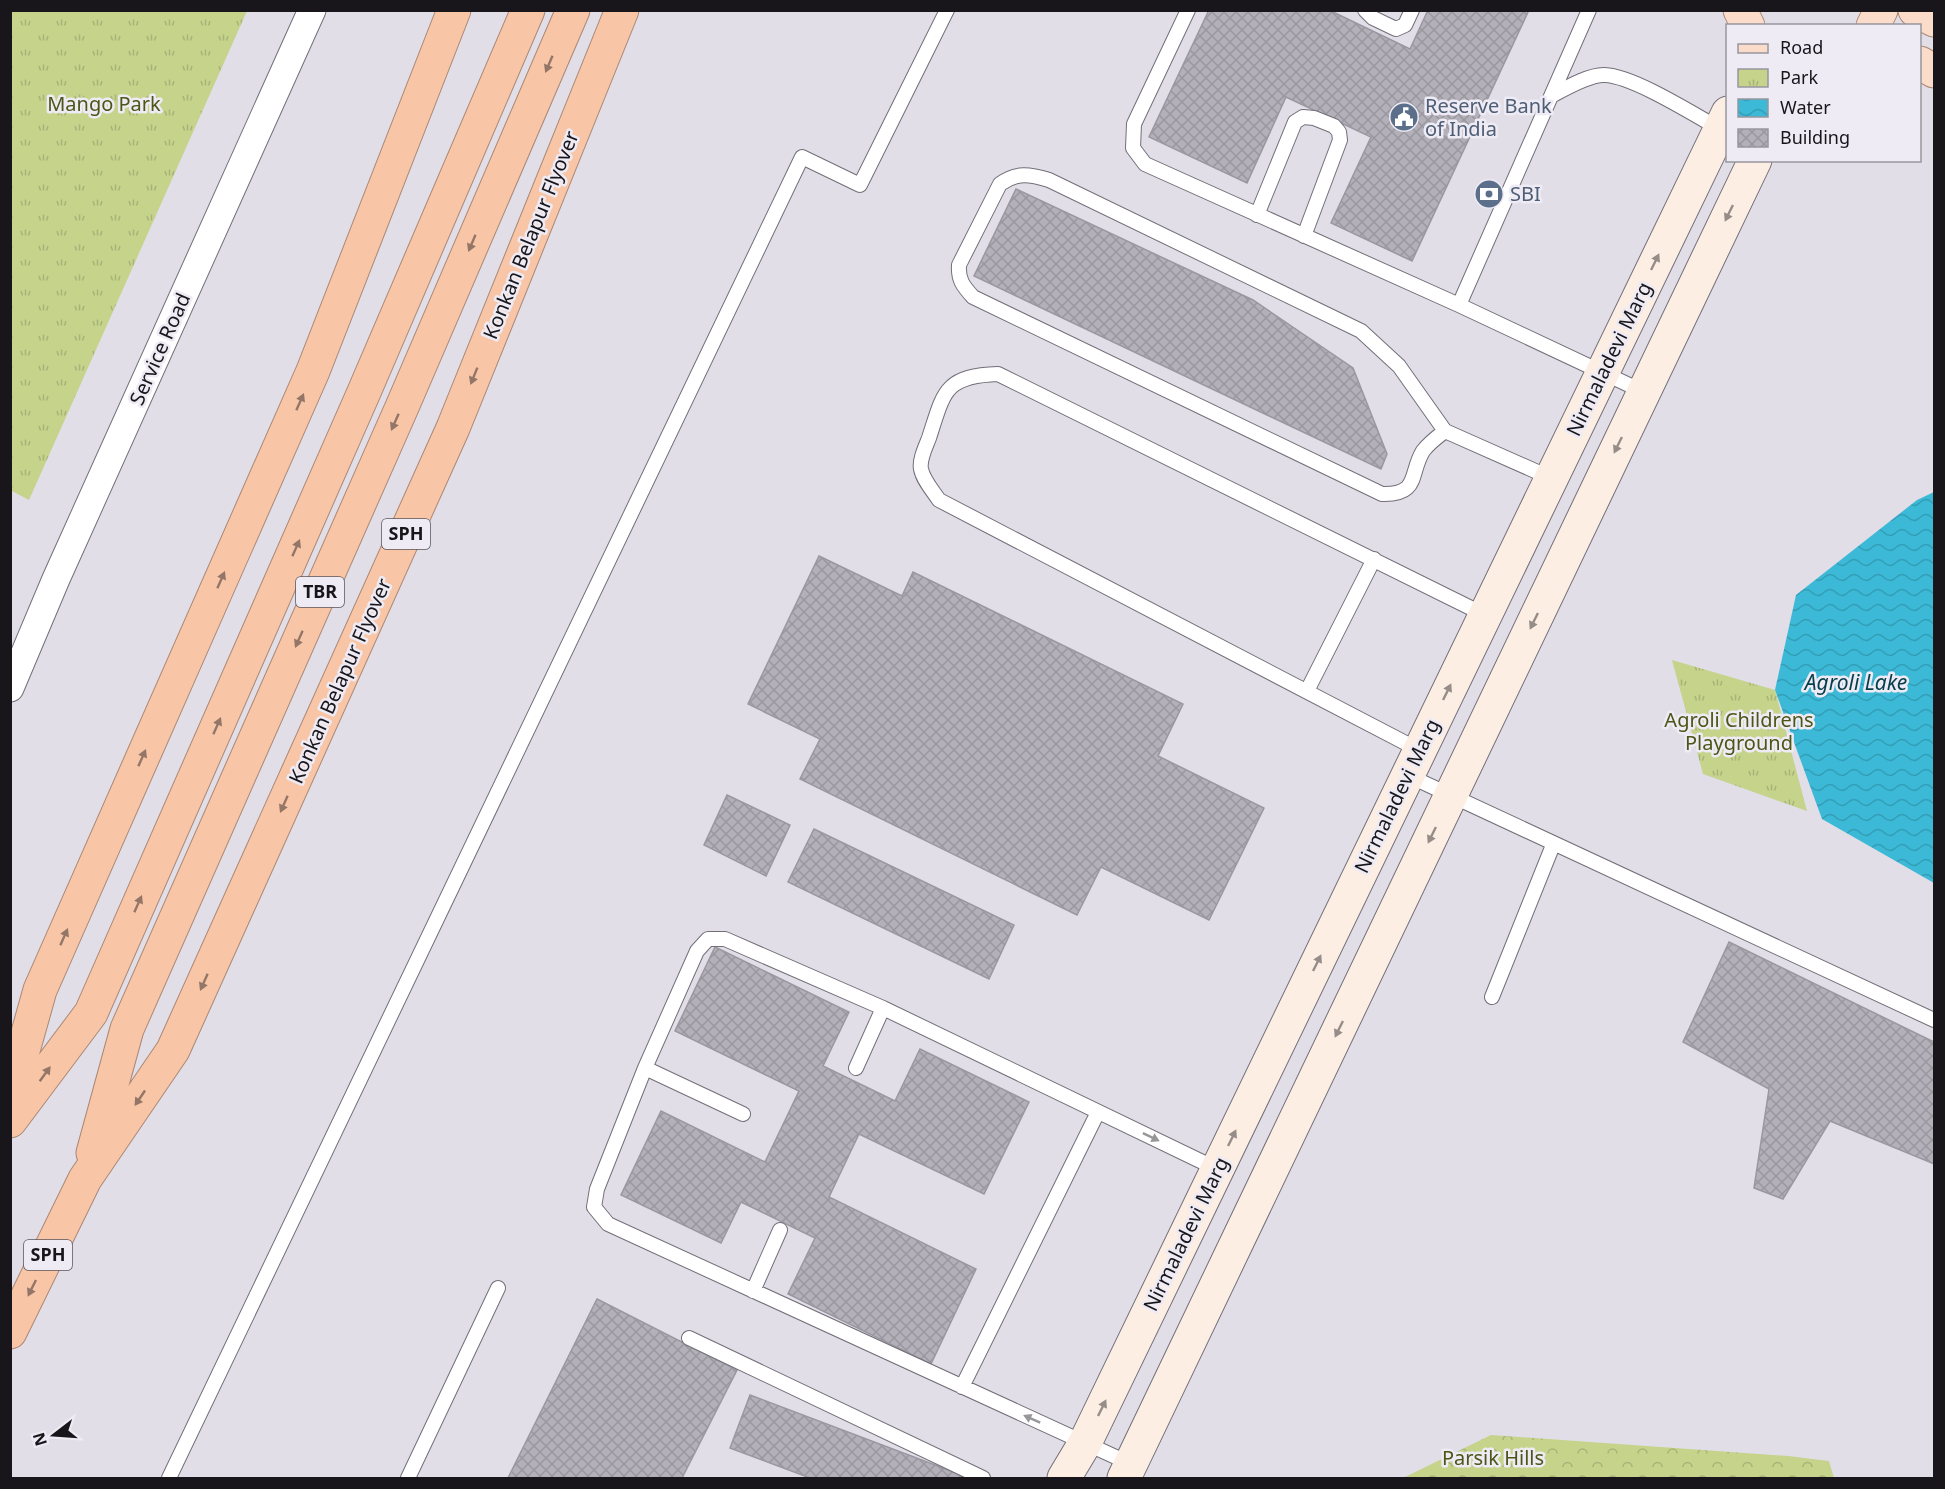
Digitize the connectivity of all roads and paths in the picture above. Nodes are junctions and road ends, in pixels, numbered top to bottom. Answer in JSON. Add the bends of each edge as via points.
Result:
{"nodes":[{"id":1,"x":312,"y":10,"type":"edge"},
{"id":2,"x":454,"y":10,"type":"edge"},
{"id":3,"x":528,"y":10,"type":"edge"},
{"id":4,"x":573,"y":10,"type":"edge"},
{"id":5,"x":622,"y":10,"type":"edge"},
{"id":6,"x":948,"y":10,"type":"edge"},
{"id":7,"x":1188,"y":10,"type":"edge"},
{"id":8,"x":1365,"y":10,"type":"edge"},
{"id":9,"x":1412,"y":10,"type":"edge"},
{"id":10,"x":1589,"y":10,"type":"edge"},
{"id":11,"x":1740,"y":10,"type":"edge"},
{"id":12,"x":1881,"y":10,"type":"edge"},
{"id":13,"x":1915,"y":10,"type":"edge"},
{"id":14,"x":1935,"y":20,"type":"edge"},
{"id":15,"x":1747,"y":24,"type":"edge"},
{"id":16,"x":1874,"y":24,"type":"edge"},
{"id":17,"x":1921,"y":64,"type":"edge"},
{"id":18,"x":1935,"y":71,"type":"edge"},
{"id":19,"x":1553,"y":95,"type":"junction"},
{"id":20,"x":1724,"y":121,"type":"edge"},
{"id":21,"x":1754,"y":162,"type":"edge"},
{"id":22,"x":1257,"y":215,"type":"junction"},
{"id":23,"x":1304,"y":236,"type":"junction"},
{"id":24,"x":1459,"y":305,"type":"junction"},
{"id":25,"x":1603,"y":371,"type":"junction"},
{"id":26,"x":1644,"y":392,"type":"junction"},
{"id":27,"x":1444,"y":431,"type":"junction"},
{"id":28,"x":1551,"y":478,"type":"junction"},
{"id":29,"x":1374,"y":559,"type":"junction"},
{"id":30,"x":1485,"y":615,"type":"junction"},
{"id":31,"x":10,"y":688,"type":"edge"},
{"id":32,"x":1307,"y":692,"type":"junction"},
{"id":33,"x":1413,"y":763,"type":"junction"},
{"id":34,"x":1450,"y":797,"type":"junction"},
{"id":35,"x":1553,"y":844,"type":"junction"},
{"id":36,"x":1492,"y":997,"type":"dead end"},
{"id":37,"x":883,"y":1008,"type":"junction"},
{"id":38,"x":1935,"y":1020,"type":"edge"},
{"id":39,"x":645,"y":1068,"type":"junction"},
{"id":40,"x":856,"y":1068,"type":"dead end"},
{"id":41,"x":10,"y":1097,"type":"edge"},
{"id":42,"x":1098,"y":1112,"type":"junction"},
{"id":43,"x":743,"y":1114,"type":"dead end"},
{"id":44,"x":10,"y":1121,"type":"edge"},
{"id":45,"x":1217,"y":1169,"type":"junction"},
{"id":46,"x":85,"y":1179,"type":"junction"},
{"id":47,"x":780,"y":1230,"type":"dead end"},
{"id":48,"x":498,"y":1288,"type":"dead end"},
{"id":49,"x":753,"y":1291,"type":"junction"},
{"id":50,"x":10,"y":1332,"type":"edge"},
{"id":51,"x":689,"y":1338,"type":"dead end"},
{"id":52,"x":962,"y":1387,"type":"junction"},
{"id":53,"x":1085,"y":1443,"type":"junction"},
{"id":54,"x":1127,"y":1471,"type":"edge"},
{"id":55,"x":169,"y":1479,"type":"edge"},
{"id":56,"x":408,"y":1479,"type":"edge"},
{"id":57,"x":983,"y":1479,"type":"edge"},
{"id":58,"x":1064,"y":1479,"type":"edge"}],
"edges":[{"from":1,"to":31,"type":"street","name":"Service Road"},
{"from":41,"to":2,"type":"highway","one_way":true,"via":[[40,990],[313,371]]},
{"from":44,"to":3,"type":"highway","number":"TBR","one_way":true,"via":[[91,1013]]},
{"from":4,"to":46,"type":"highway","number":"TBR","one_way":true,"via":[[127,1029]]},
{"from":5,"to":46,"type":"highway","name":"Konkan Belapur Flyover","number":"SPH","one_way":true,"via":[[453,428],[173,1050]]},
{"from":6,"to":55,"type":"lane","via":[[860,185],[802,157]]},
{"from":7,"to":22,"type":"lane","via":[[1134,124],[1133,148],[1145,164]]},
{"from":8,"to":9,"type":"lane","via":[[1396,28],[1405,25]]},
{"from":10,"to":19,"type":"lane"},
{"from":11,"to":15,"type":"main road"},
{"from":12,"to":16,"type":"main road"},
{"from":13,"to":14,"type":"main road"},
{"from":17,"to":18,"type":"main road"},
{"from":19,"to":20,"type":"lane","via":[[1604,74]]},
{"from":19,"to":24,"type":"lane"},
{"from":25,"to":20,"type":"main road","name":"Nirmaladevi Marg","one_way":true},
{"from":21,"to":26,"type":"main road","one_way":true},
{"from":22,"to":23,"type":"lane"},
{"from":22,"to":23,"type":"lane","via":[[1295,122],[1303,117],[1314,118],[1334,126],[1340,140]]},
{"from":23,"to":24,"type":"lane"},
{"from":24,"to":25,"type":"lane"},
{"from":25,"to":26,"type":"lane"},
{"from":25,"to":28,"type":"main road","name":"Nirmaladevi Marg"},
{"from":26,"to":34,"type":"main road","one_way":true},
{"from":27,"to":27,"type":"lane","via":[[1400,366],[1361,331],[1037,176],[1022,174],[1000,184],[959,265],[958,276],[973,297],[1383,494],[1398,494],[1409,486],[1423,452]]},
{"from":27,"to":28,"type":"lane"},
{"from":28,"to":30,"type":"main road","name":"Nirmaladevi Marg"},
{"from":29,"to":30,"type":"lane"},
{"from":29,"to":32,"type":"lane"},
{"from":29,"to":32,"type":"lane","via":[[998,374],[960,379],[943,396],[920,467],[939,500]]},
{"from":33,"to":30,"type":"main road","name":"Nirmaladevi Marg","one_way":true},
{"from":32,"to":33,"type":"lane"},
{"from":33,"to":34,"type":"lane"},
{"from":45,"to":33,"type":"main road","name":"Nirmaladevi Marg","one_way":true},
{"from":34,"to":35,"type":"lane"},
{"from":34,"to":54,"type":"main road","one_way":true},
{"from":35,"to":36,"type":"lane"},
{"from":35,"to":38,"type":"lane"},
{"from":37,"to":39,"type":"lane","via":[[725,939],[708,939],[697,951]]},
{"from":37,"to":40,"type":"lane"},
{"from":37,"to":42,"type":"lane"},
{"from":39,"to":43,"type":"lane"},
{"from":39,"to":49,"type":"lane","via":[[597,1189],[594,1207],[608,1224]]},
{"from":42,"to":45,"type":"lane","one_way":true},
{"from":42,"to":52,"type":"lane"},
{"from":53,"to":45,"type":"main road","name":"Nirmaladevi Marg","one_way":true},
{"from":46,"to":50,"type":"highway","number":"SPH","one_way":true},
{"from":47,"to":49,"type":"lane"},
{"from":48,"to":56,"type":"lane"},
{"from":49,"to":52,"type":"lane"},
{"from":51,"to":57,"type":"lane"},
{"from":53,"to":52,"type":"lane","one_way":true},
{"from":53,"to":54,"type":"lane"},
{"from":53,"to":58,"type":"main road","name":"Nirmaladevi Marg"}]}
